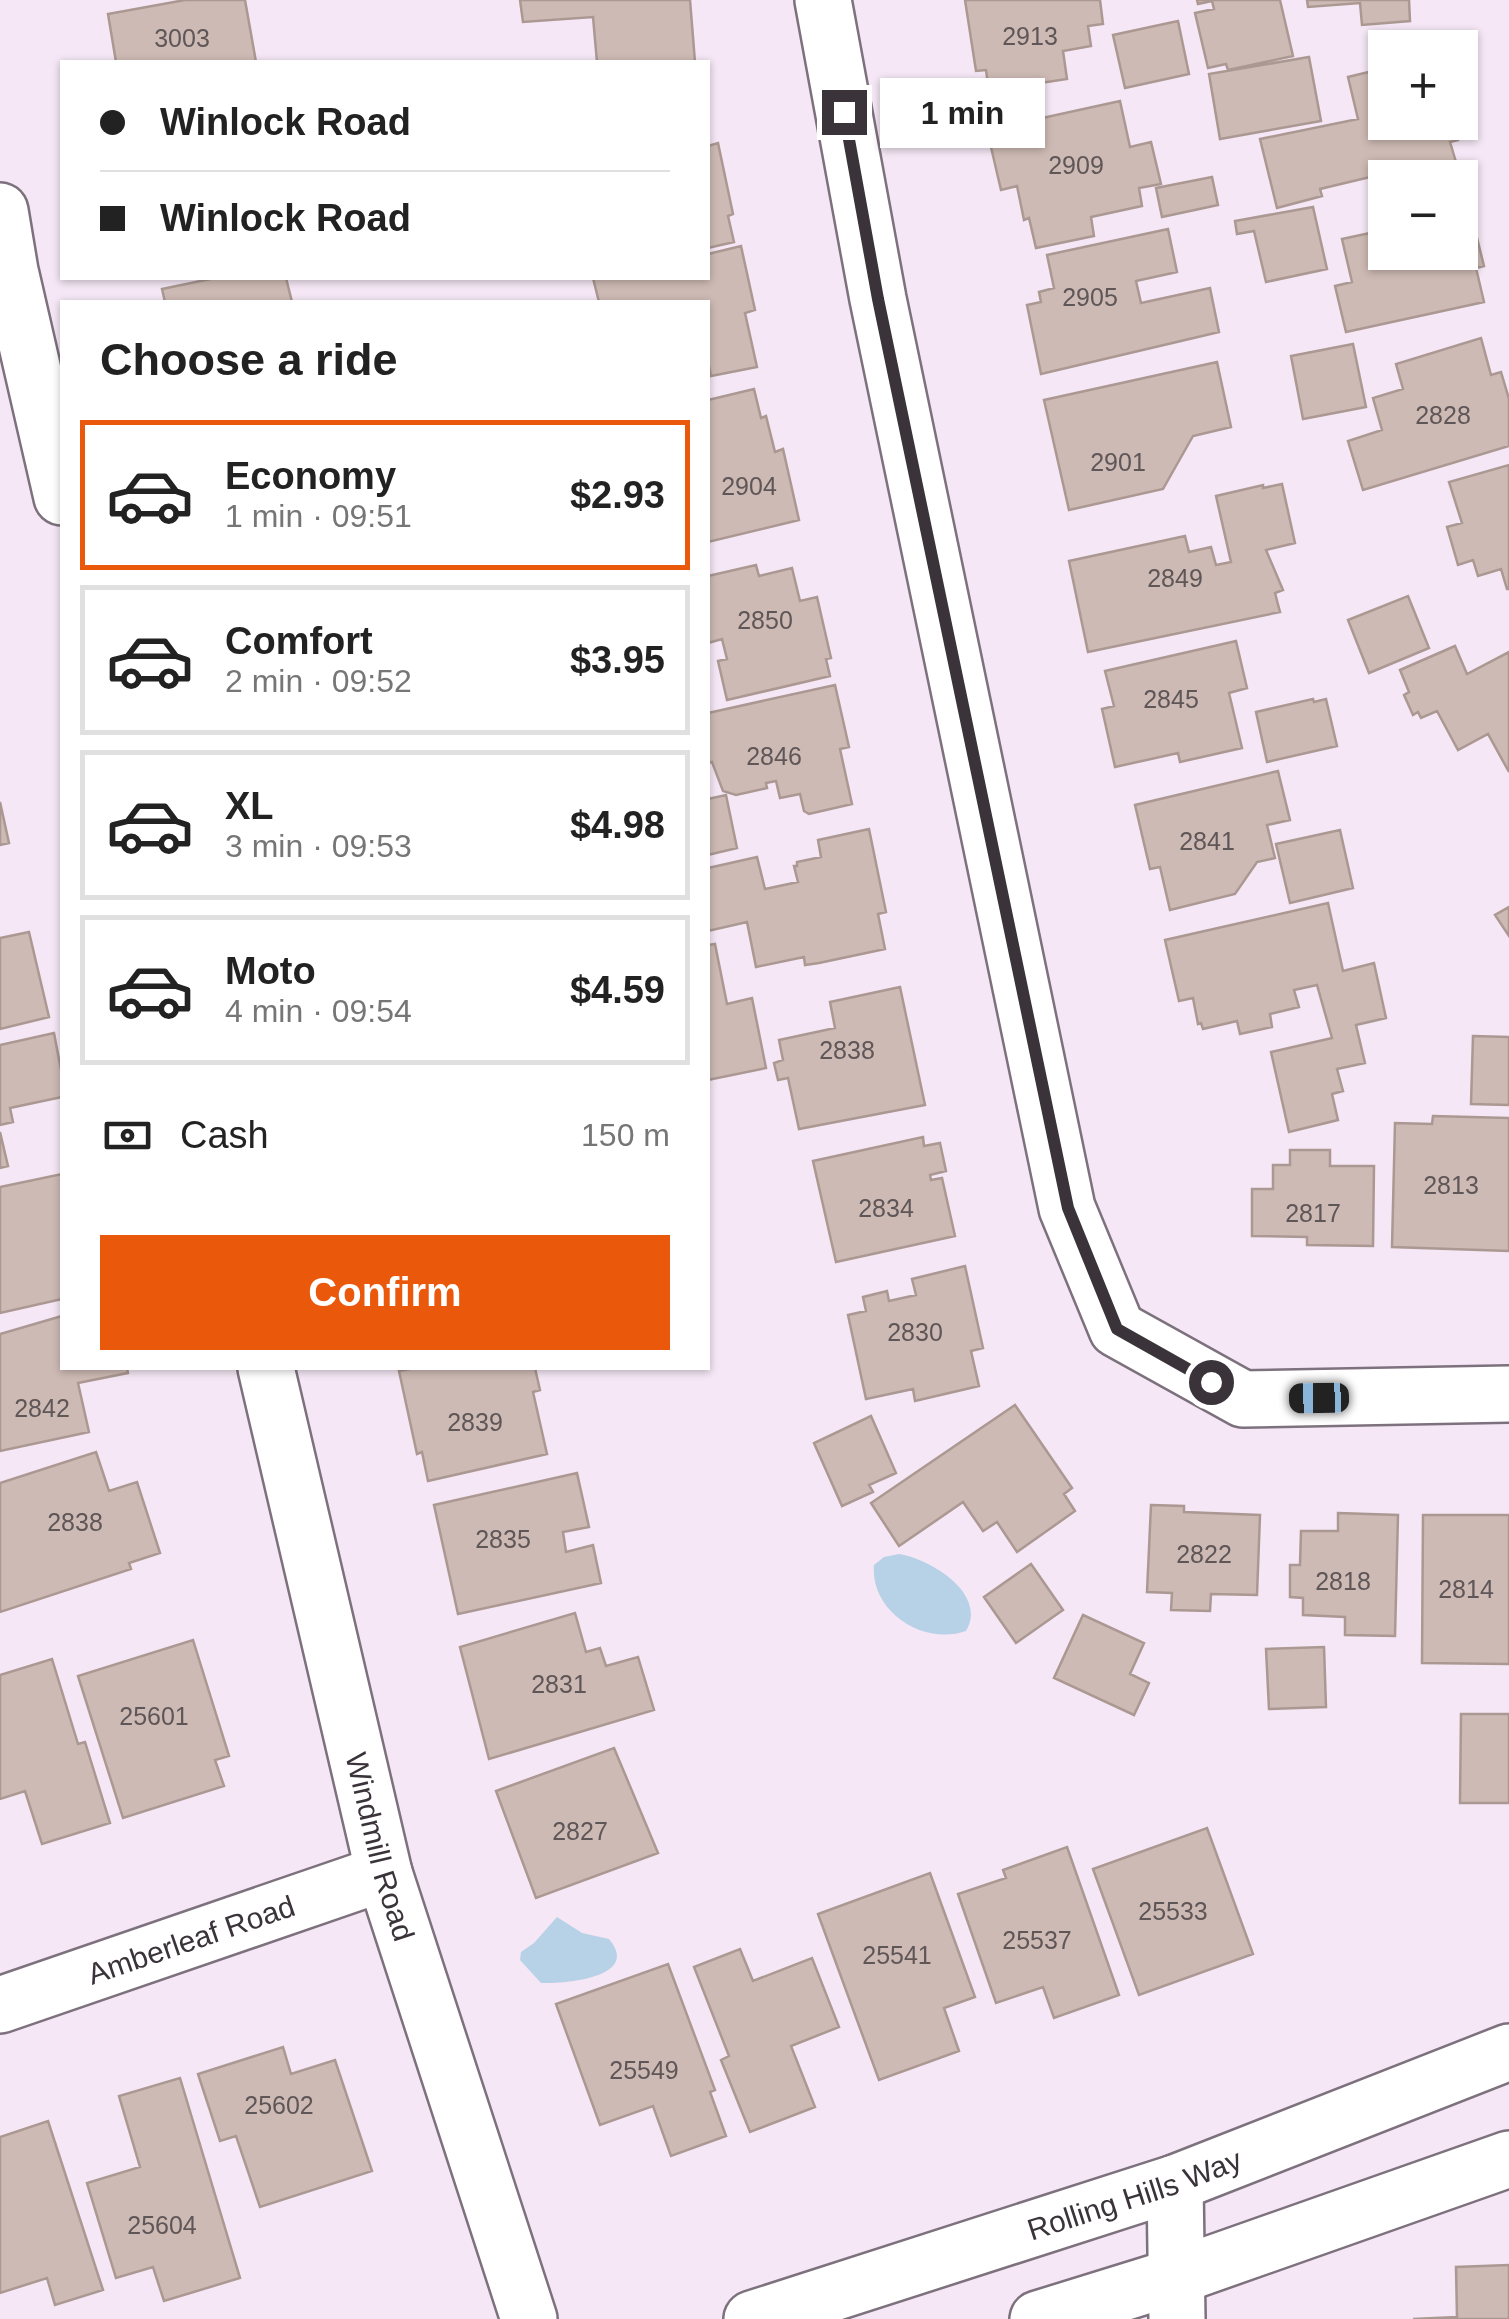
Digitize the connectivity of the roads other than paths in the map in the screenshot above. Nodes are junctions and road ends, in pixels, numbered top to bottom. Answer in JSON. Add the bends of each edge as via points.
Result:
{"nodes":[{"id":1,"x":823,"y":0,"type":"edge"},
{"id":2,"x":0,"y":210,"type":"edge"},
{"id":3,"x":5,"y":272,"type":"edge"},
{"id":4,"x":60,"y":488,"type":"edge"},
{"id":5,"x":266,"y":1370,"type":"edge"},
{"id":6,"x":1509,"y":1394,"type":"edge"},
{"id":7,"x":384,"y":1873,"type":"junction"},
{"id":8,"x":0,"y":2005,"type":"edge"},
{"id":9,"x":1509,"y":2052,"type":"edge"},
{"id":10,"x":1509,"y":2159,"type":"edge"},
{"id":11,"x":1176,"y":2183,"type":"junction"},
{"id":12,"x":1177,"y":2298,"type":"edge"},
{"id":13,"x":528,"y":2319,"type":"edge"},
{"id":14,"x":752,"y":2319,"type":"edge"},
{"id":15,"x":1038,"y":2319,"type":"edge"}],
"edges":[{"from":1,"to":6,"type":"street","via":[[878,299],[1068,1208],[1117,1329],[1242,1399]]},
{"from":2,"to":3,"type":"street"},
{"from":3,"to":4,"type":"street"},
{"from":5,"to":7,"type":"street","name":"Windmill Road"},
{"from":7,"to":8,"type":"street","name":"Amberleaf Road"},
{"from":7,"to":13,"type":"street","name":"Windmill Road"},
{"from":9,"to":11,"type":"street","name":"Rolling Hills Way"},
{"from":10,"to":12,"type":"street"},
{"from":11,"to":12,"type":"street"},
{"from":11,"to":14,"type":"street","name":"Rolling Hills Way"},
{"from":12,"to":15,"type":"street"}]}
